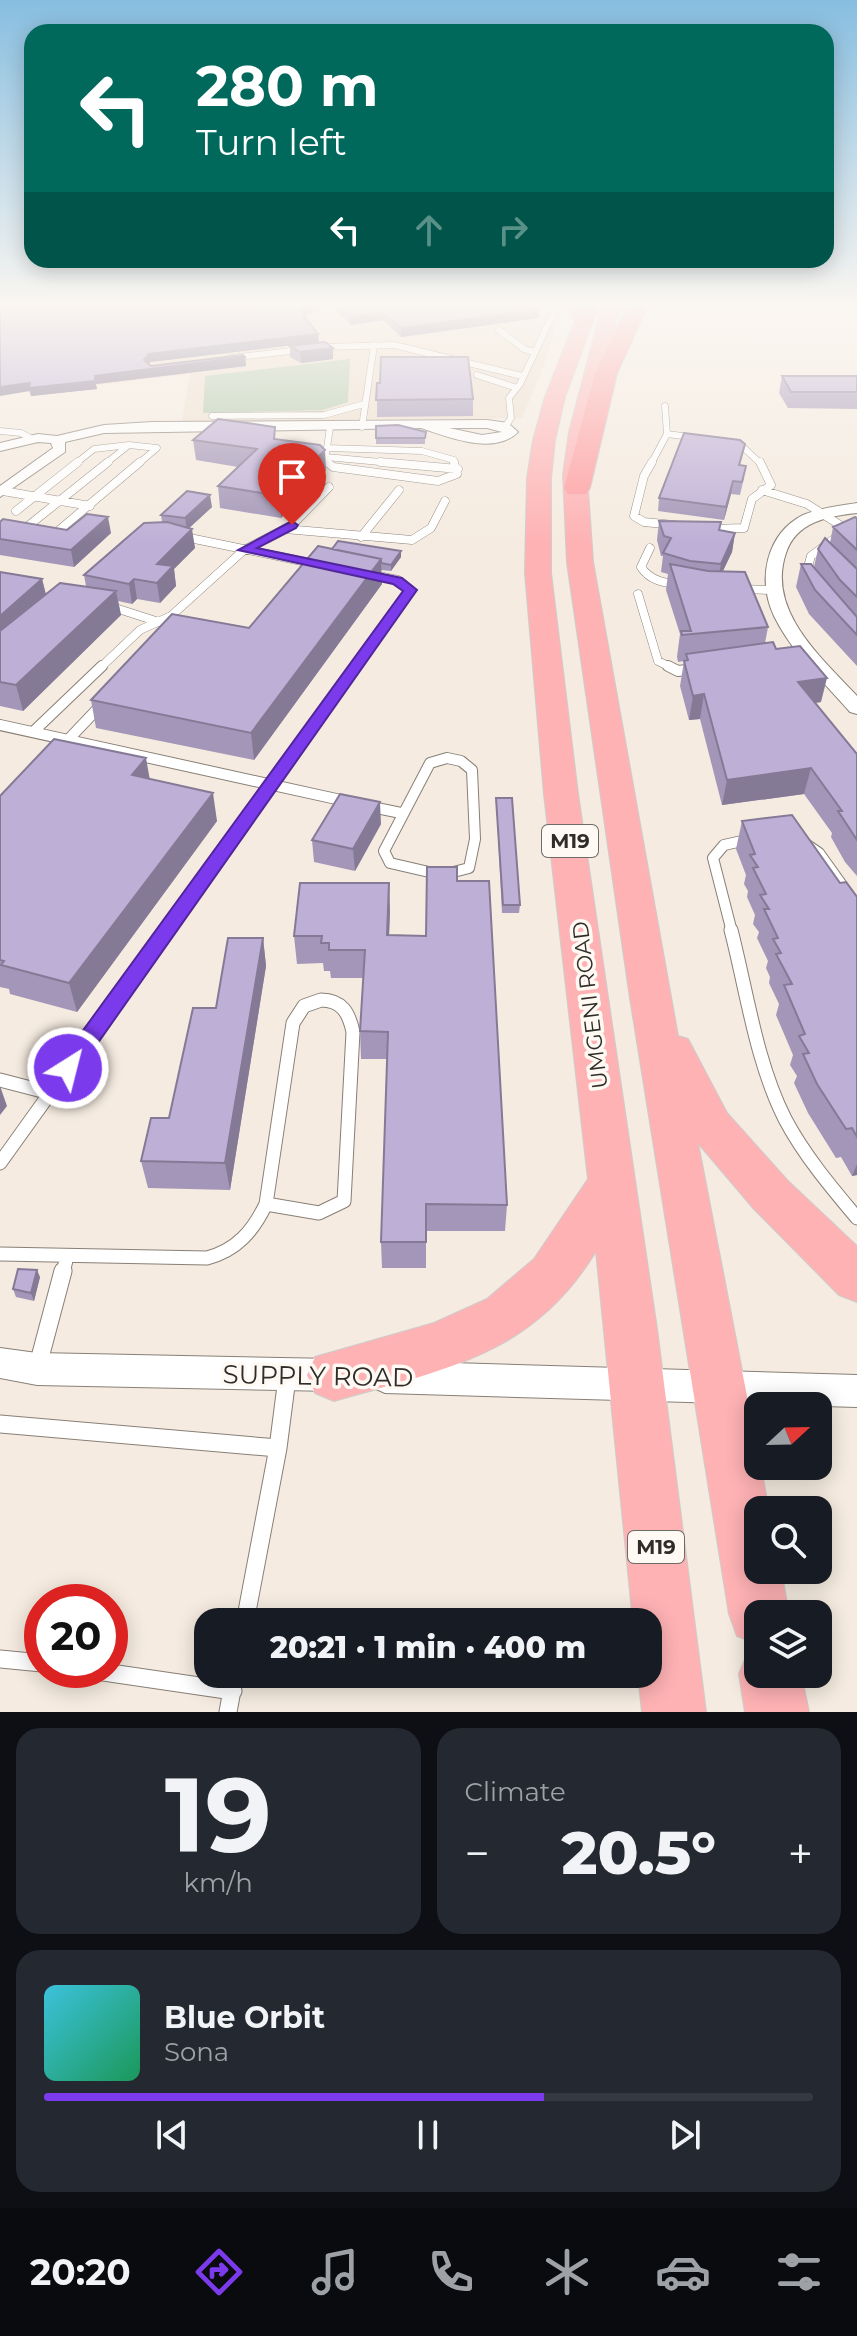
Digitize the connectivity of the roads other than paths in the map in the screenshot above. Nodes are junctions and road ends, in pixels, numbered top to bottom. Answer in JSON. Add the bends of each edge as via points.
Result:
{"nodes":[{"id":1,"x":367,"y":385,"type":"edge"},
{"id":2,"x":507,"y":385,"type":"edge"},
{"id":3,"x":518,"y":385,"type":"edge"},
{"id":4,"x":559,"y":385,"type":"edge"},
{"id":5,"x":587,"y":385,"type":"edge"},
{"id":6,"x":603,"y":385,"type":"edge"},
{"id":7,"x":517,"y":388,"type":"junction"},
{"id":8,"x":364,"y":404,"type":"junction"},
{"id":9,"x":665,"y":406,"type":"dead end"},
{"id":10,"x":212,"y":416,"type":"dead end"},
{"id":11,"x":330,"y":427,"type":"junction"},
{"id":12,"x":362,"y":427,"type":"junction"},
{"id":13,"x":505,"y":427,"type":"joint"},
{"id":14,"x":0,"y":431,"type":"edge"},
{"id":15,"x":667,"y":434,"type":"junction"},
{"id":16,"x":32,"y":439,"type":"junction"},
{"id":17,"x":705,"y":439,"type":"edge"},
{"id":18,"x":57,"y":440,"type":"junction"},
{"id":19,"x":718,"y":440,"type":"edge"},
{"id":20,"x":129,"y":445,"type":"junction"},
{"id":21,"x":0,"y":447,"type":"edge"},
{"id":22,"x":326,"y":453,"type":"junction"},
{"id":23,"x":458,"y":469,"type":"junction"},
{"id":24,"x":329,"y":487,"type":"dead end"},
{"id":25,"x":577,"y":488,"type":"junction"},
{"id":26,"x":399,"y":490,"type":"dead end"},
{"id":27,"x":762,"y":490,"type":"junction"},
{"id":28,"x":1,"y":492,"type":"edge"},
{"id":29,"x":34,"y":497,"type":"junction"},
{"id":30,"x":59,"y":501,"type":"junction"},
{"id":31,"x":445,"y":501,"type":"dead end"},
{"id":32,"x":90,"y":506,"type":"junction"},
{"id":33,"x":857,"y":508,"type":"edge"},
{"id":34,"x":16,"y":511,"type":"dead end"},
{"id":35,"x":824,"y":514,"type":"junction"},
{"id":36,"x":688,"y":527,"type":"edge"},
{"id":37,"x":703,"y":528,"type":"edge"},
{"id":38,"x":285,"y":529,"type":"junction"},
{"id":39,"x":23,"y":530,"type":"edge"},
{"id":40,"x":854,"y":533,"type":"edge"},
{"id":41,"x":170,"y":534,"type":"edge"},
{"id":42,"x":50,"y":537,"type":"edge"},
{"id":43,"x":361,"y":537,"type":"junction"},
{"id":44,"x":650,"y":548,"type":"dead end"},
{"id":45,"x":817,"y":549,"type":"junction"},
{"id":46,"x":244,"y":550,"type":"junction"},
{"id":47,"x":827,"y":559,"type":"edge"},
{"id":48,"x":331,"y":567,"type":"edge"},
{"id":49,"x":358,"y":572,"type":"edge"},
{"id":50,"x":696,"y":586,"type":"edge"},
{"id":51,"x":812,"y":587,"type":"edge"},
{"id":52,"x":723,"y":588,"type":"edge"},
{"id":53,"x":774,"y":590,"type":"junction"},
{"id":54,"x":638,"y":594,"type":"dead end"},
{"id":55,"x":91,"y":602,"type":"edge"},
{"id":56,"x":166,"y":623,"type":"junction"},
{"id":57,"x":182,"y":628,"type":"edge"},
{"id":58,"x":708,"y":668,"type":"edge"},
{"id":59,"x":110,"y":696,"type":"edge"},
{"id":60,"x":857,"y":708,"type":"edge"},
{"id":61,"x":0,"y":725,"type":"edge"},
{"id":62,"x":33,"y":732,"type":"junction"},
{"id":63,"x":69,"y":739,"type":"junction"},
{"id":64,"x":59,"y":750,"type":"edge"},
{"id":65,"x":272,"y":785,"type":"junction"},
{"id":66,"x":401,"y":813,"type":"junction"},
{"id":67,"x":786,"y":835,"type":"edge"},
{"id":68,"x":759,"y":839,"type":"edge"},
{"id":69,"x":857,"y":906,"type":"edge"},
{"id":70,"x":650,"y":998,"type":"junction"},
{"id":71,"x":0,"y":1080,"type":"edge"},
{"id":72,"x":50,"y":1093,"type":"junction"},
{"id":73,"x":0,"y":1163,"type":"edge"},
{"id":74,"x":611,"y":1182,"type":"junction"},
{"id":75,"x":266,"y":1204,"type":"junction"},
{"id":76,"x":857,"y":1218,"type":"edge"},
{"id":77,"x":0,"y":1254,"type":"edge"},
{"id":78,"x":67,"y":1256,"type":"junction"},
{"id":79,"x":857,"y":1279,"type":"edge"},
{"id":80,"x":0,"y":1363,"type":"edge"},
{"id":81,"x":37,"y":1369,"type":"junction"},
{"id":82,"x":311,"y":1375,"type":"junction"},
{"id":83,"x":636,"y":1383,"type":"junction"},
{"id":84,"x":719,"y":1386,"type":"junction"},
{"id":85,"x":857,"y":1391,"type":"edge"},
{"id":86,"x":0,"y":1424,"type":"edge"},
{"id":87,"x":278,"y":1448,"type":"junction"},
{"id":88,"x":757,"y":1600,"type":"edge"},
{"id":89,"x":248,"y":1608,"type":"edge"},
{"id":90,"x":0,"y":1659,"type":"edge"},
{"id":91,"x":24,"y":1661,"type":"edge"},
{"id":92,"x":128,"y":1673,"type":"edge"},
{"id":93,"x":194,"y":1679,"type":"edge"},
{"id":94,"x":233,"y":1688,"type":"edge"},
{"id":95,"x":773,"y":1688,"type":"edge"},
{"id":96,"x":228,"y":1712,"type":"edge"},
{"id":97,"x":674,"y":1712,"type":"edge"},
{"id":98,"x":777,"y":1712,"type":"edge"}],
"edges":[{"from":1,"to":8,"type":"lane"},
{"from":2,"to":7,"type":"lane"},
{"from":3,"to":7,"type":"lane"},
{"from":4,"to":74,"type":"highway","name":"UMGENI ROAD","number":"M19","via":[[539,478],[538,573]]},
{"from":5,"to":25,"type":"highway","number":"M19"},
{"from":6,"to":25,"type":"highway"},
{"from":7,"to":13,"type":"lane","via":[[509,398],[511,418]]},
{"from":8,"to":10,"type":"lane","via":[[324,415]]},
{"from":8,"to":12,"type":"lane"},
{"from":9,"to":15,"type":"lane"},
{"from":11,"to":12,"type":"street"},
{"from":11,"to":18,"type":"street","via":[[118,427]]},
{"from":11,"to":22,"type":"lane"},
{"from":12,"to":13,"type":"street","via":[[426,426],[490,439],[508,435]]},
{"from":14,"to":16,"type":"lane"},
{"from":15,"to":17,"type":"lane"},
{"from":15,"to":36,"type":"lane","via":[[644,476],[634,516]]},
{"from":16,"to":18,"type":"street"},
{"from":16,"to":21,"type":"street"},
{"from":18,"to":28,"type":"street","via":[[60,449]]},
{"from":19,"to":27,"type":"lane","via":[[743,446],[767,471],[771,485]]},
{"from":20,"to":29,"type":"lane","via":[[94,449]]},
{"from":20,"to":30,"type":"lane"},
{"from":20,"to":32,"type":"lane","via":[[152,445],[157,450]]},
{"from":22,"to":23,"type":"lane"},
{"from":22,"to":23,"type":"lane","via":[[434,452],[454,460]]},
{"from":22,"to":23,"type":"lane","via":[[333,467],[438,481],[454,478]]},
{"from":24,"to":38,"type":"lane"},
{"from":25,"to":70,"type":"highway","number":"M19","via":[[580,562]]},
{"from":26,"to":43,"type":"lane"},
{"from":27,"to":35,"type":"lane"},
{"from":27,"to":37,"type":"lane","via":[[752,499],[741,530]]},
{"from":28,"to":29,"type":"lane"},
{"from":29,"to":30,"type":"lane"},
{"from":29,"to":34,"type":"lane"},
{"from":30,"to":32,"type":"lane"},
{"from":30,"to":39,"type":"lane"},
{"from":31,"to":43,"type":"lane","via":[[431,528],[417,538]]},
{"from":32,"to":42,"type":"lane"},
{"from":33,"to":35,"type":"street"},
{"from":35,"to":40,"type":"lane"},
{"from":35,"to":53,"type":"street","via":[[793,528],[780,546]]},
{"from":38,"to":43,"type":"lane"},
{"from":38,"to":46,"type":"lane"},
{"from":40,"to":45,"type":"lane"},
{"from":41,"to":46,"type":"lane"},
{"from":44,"to":50,"type":"lane","via":[[641,567],[644,573]]},
{"from":45,"to":47,"type":"lane"},
{"from":45,"to":51,"type":"lane","via":[[804,572]]},
{"from":46,"to":48,"type":"lane","via":[[314,568]]},
{"from":46,"to":56,"type":"lane"},
{"from":49,"to":65,"type":"lane","via":[[398,580],[411,590]]},
{"from":52,"to":53,"type":"lane"},
{"from":53,"to":60,"type":"street","via":[[805,655]]},
{"from":54,"to":58,"type":"lane","via":[[658,661],[678,671]]},
{"from":55,"to":56,"type":"lane"},
{"from":56,"to":57,"type":"lane"},
{"from":56,"to":62,"type":"lane","via":[[140,630]]},
{"from":59,"to":63,"type":"lane"},
{"from":61,"to":62,"type":"lane"},
{"from":62,"to":63,"type":"lane"},
{"from":63,"to":64,"type":"lane"},
{"from":63,"to":65,"type":"lane"},
{"from":65,"to":66,"type":"lane"},
{"from":65,"to":72,"type":"lane"},
{"from":66,"to":66,"type":"lane","via":[[430,763],[447,758],[468,765],[474,779],[475,839],[469,868],[460,875],[443,874],[390,863],[384,851]]},
{"from":67,"to":69,"type":"lane","via":[[819,853]]},
{"from":68,"to":76,"type":"lane","via":[[728,842],[713,858],[751,1015],[785,1118],[819,1173]]},
{"from":70,"to":79,"type":"highway","via":[[711,1126],[771,1195]]},
{"from":70,"to":84,"type":"highway","number":"M19"},
{"from":71,"to":72,"type":"lane"},
{"from":72,"to":73,"type":"lane"},
{"from":74,"to":82,"type":"highway","via":[[574,1244],[527,1301],[487,1327]]},
{"from":74,"to":83,"type":"highway","name":"UMGENI ROAD","number":"M19"},
{"from":75,"to":75,"type":"lane","via":[[293,1023],[309,1002],[335,1001],[349,1014],[353,1032],[344,1201],[319,1213]]},
{"from":75,"to":78,"type":"lane","via":[[246,1239],[213,1259]]},
{"from":77,"to":78,"type":"lane"},
{"from":78,"to":81,"type":"lane"},
{"from":80,"to":81,"type":"street","name":"SUPPLY ROAD"},
{"from":81,"to":82,"type":"street","name":"SUPPLY ROAD"},
{"from":82,"to":83,"type":"street","name":"SUPPLY ROAD"},
{"from":82,"to":87,"type":"lane"},
{"from":83,"to":84,"type":"street","name":"SUPPLY ROAD"},
{"from":83,"to":97,"type":"highway","name":"UMGENI ROAD","number":"M19"},
{"from":84,"to":85,"type":"street","name":"SUPPLY ROAD"},
{"from":84,"to":88,"type":"highway","number":"M19"},
{"from":86,"to":87,"type":"lane"},
{"from":87,"to":89,"type":"lane"},
{"from":90,"to":91,"type":"lane"},
{"from":92,"to":93,"type":"lane"},
{"from":94,"to":96,"type":"lane"},
{"from":95,"to":98,"type":"highway"}]}
